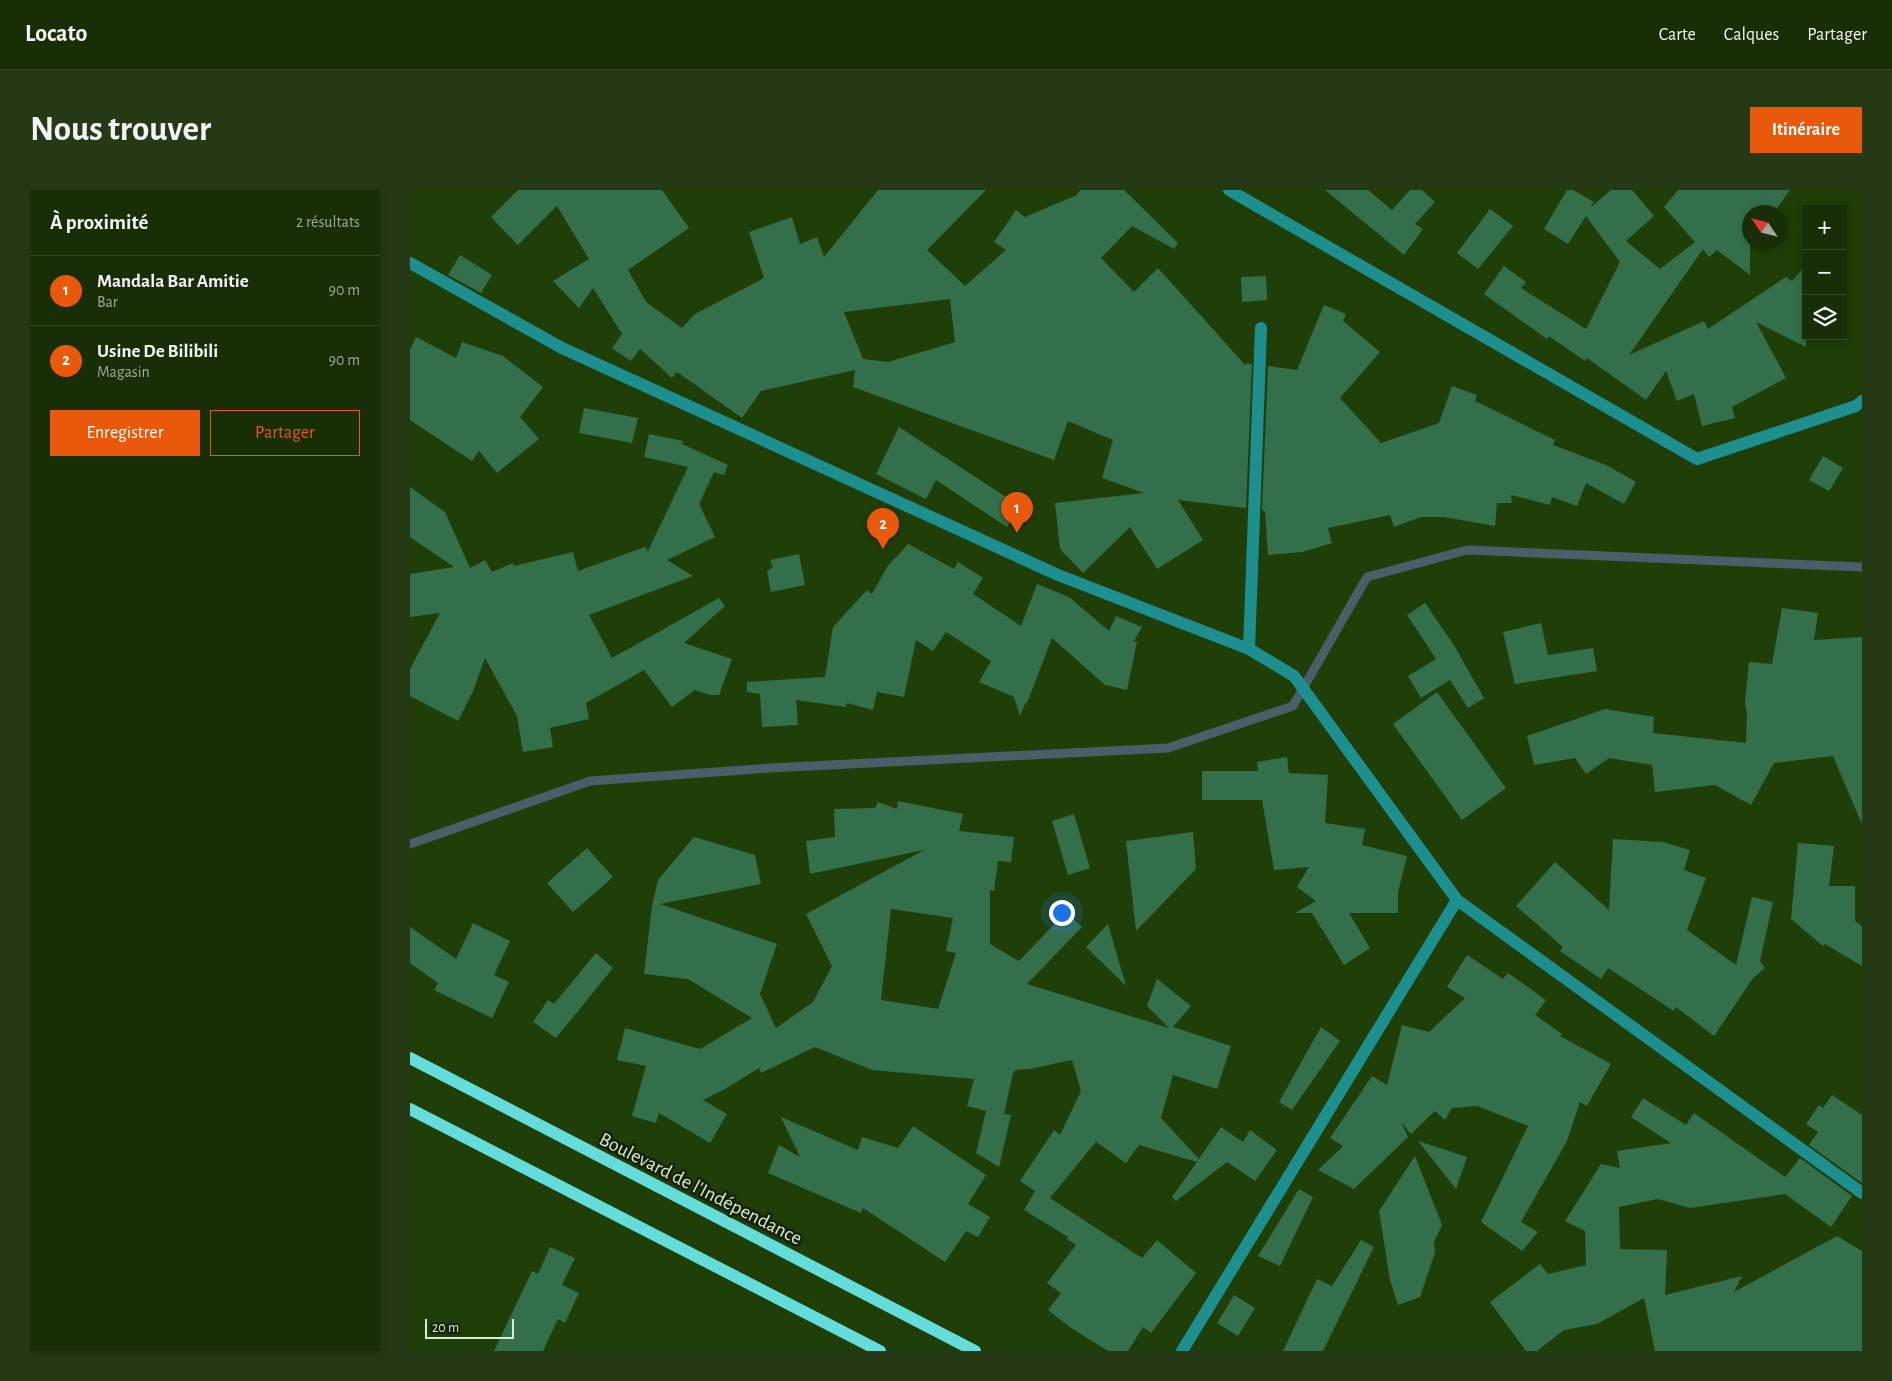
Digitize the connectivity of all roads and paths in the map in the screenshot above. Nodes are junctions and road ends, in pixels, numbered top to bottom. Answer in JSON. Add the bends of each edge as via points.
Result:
{"nodes":[{"id":1,"x":1229,"y":190,"type":"edge"},
{"id":2,"x":1244,"y":194,"type":"edge"},
{"id":3,"x":410,"y":263,"type":"edge"},
{"id":4,"x":1261,"y":328,"type":"dead end"},
{"id":5,"x":1860,"y":404,"type":"edge"},
{"id":6,"x":1249,"y":649,"type":"junction"},
{"id":7,"x":1456,"y":900,"type":"junction"},
{"id":8,"x":410,"y":1058,"type":"edge"},
{"id":9,"x":410,"y":1109,"type":"edge"},
{"id":10,"x":1862,"y":1193,"type":"edge"},
{"id":11,"x":880,"y":1351,"type":"edge"},
{"id":12,"x":975,"y":1351,"type":"edge"},
{"id":13,"x":1182,"y":1351,"type":"edge"}],
"edges":[{"from":1,"to":2,"type":"street"},
{"from":2,"to":5,"type":"street","via":[[1697,460]]},
{"from":3,"to":6,"type":"street","via":[[562,348],[1058,574]]},
{"from":4,"to":6,"type":"street"},
{"from":6,"to":7,"type":"street","via":[[1294,676]]},
{"from":7,"to":10,"type":"street"},
{"from":7,"to":13,"type":"street"},
{"from":8,"to":12,"type":"main road","name":"Boulevard de l'Indépendance"},
{"from":9,"to":11,"type":"main road"}]}
